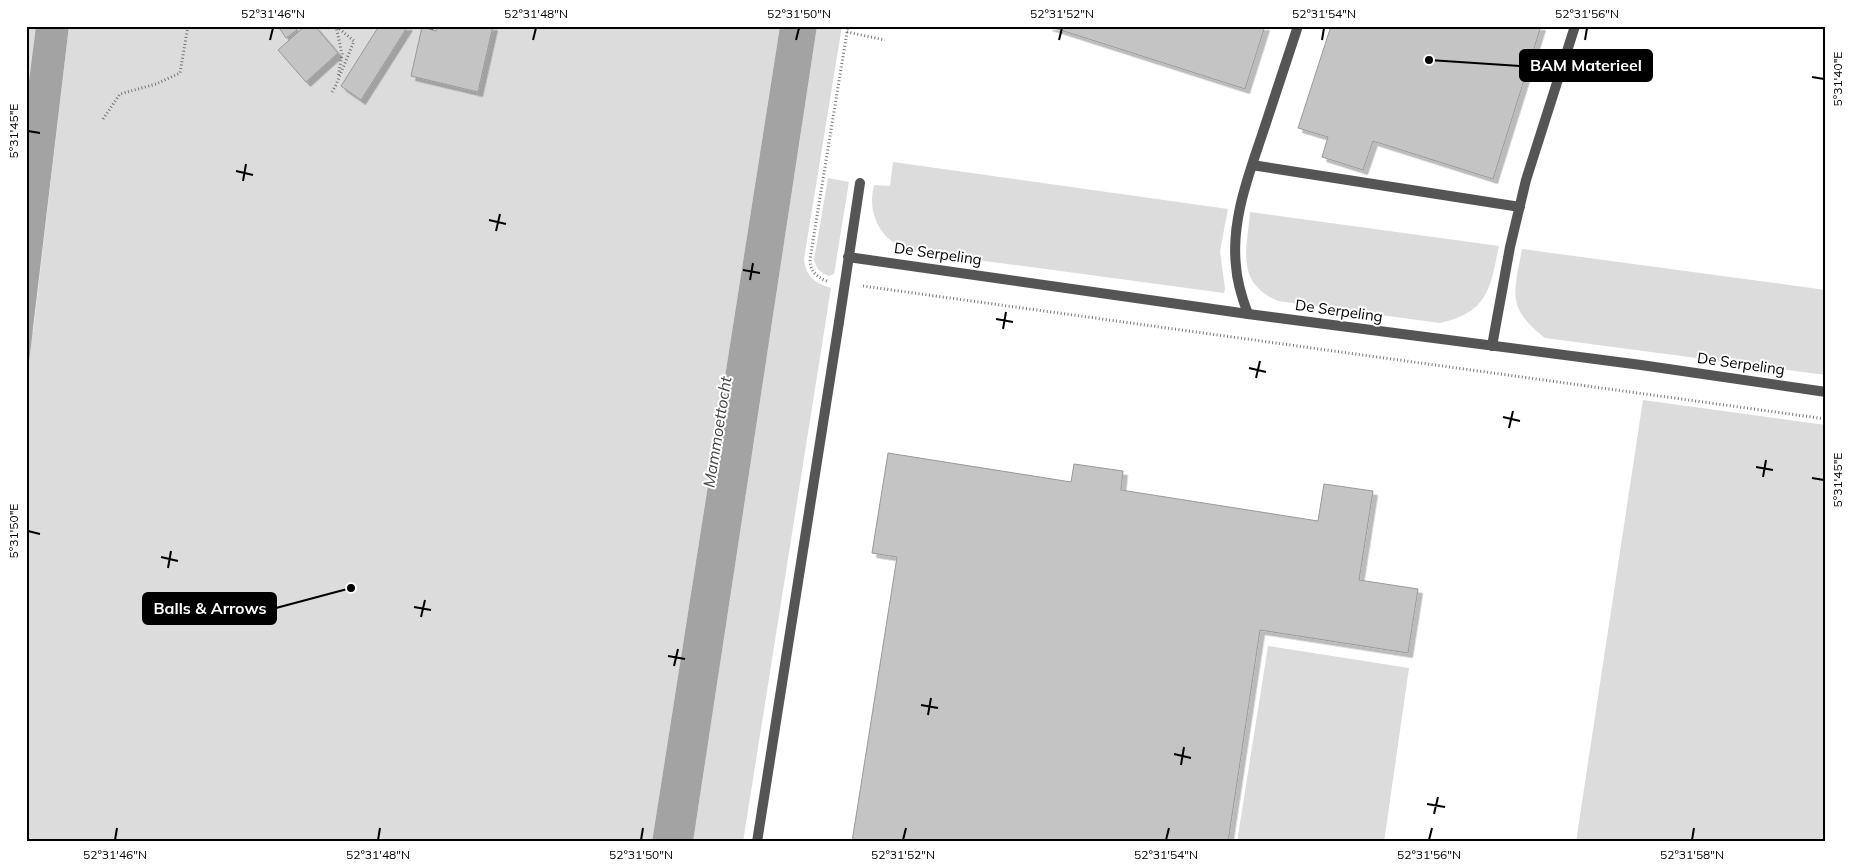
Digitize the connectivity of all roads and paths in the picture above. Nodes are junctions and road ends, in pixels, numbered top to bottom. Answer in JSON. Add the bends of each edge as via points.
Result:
{"nodes":[{"id":1,"x":188,"y":26,"type":"edge"},
{"id":2,"x":336,"y":26,"type":"edge"},
{"id":3,"x":848,"y":26,"type":"edge"},
{"id":4,"x":1298,"y":26,"type":"edge"},
{"id":5,"x":1575,"y":26,"type":"edge"},
{"id":6,"x":847,"y":32,"type":"junction"},
{"id":7,"x":885,"y":40,"type":"dead end"},
{"id":8,"x":336,"y":85,"type":"junction"},
{"id":9,"x":332,"y":92,"type":"dead end"},
{"id":10,"x":103,"y":118,"type":"dead end"},
{"id":11,"x":1252,"y":165,"type":"junction"},
{"id":12,"x":860,"y":183,"type":"dead end"},
{"id":13,"x":1520,"y":207,"type":"junction"},
{"id":14,"x":848,"y":257,"type":"junction"},
{"id":15,"x":845,"y":284,"type":"junction"},
{"id":16,"x":1248,"y":314,"type":"junction"},
{"id":17,"x":1492,"y":346,"type":"junction"},
{"id":18,"x":1826,"y":392,"type":"edge"},
{"id":19,"x":1826,"y":419,"type":"edge"},
{"id":20,"x":757,"y":842,"type":"edge"}],
"edges":[{"from":1,"to":10,"type":"path","via":[[180,73],[120,94]]},
{"from":2,"to":8,"type":"path","via":[[342,54]]},
{"from":2,"to":8,"type":"path","via":[[354,41]]},
{"from":3,"to":6,"type":"path"},
{"from":4,"to":11,"type":"street"},
{"from":5,"to":13,"type":"street"},
{"from":6,"to":7,"type":"path"},
{"from":6,"to":15,"type":"path","via":[[810,260],[811,269],[821,279]]},
{"from":8,"to":9,"type":"path"},
{"from":11,"to":13,"type":"street"},
{"from":11,"to":16,"type":"street","via":[[1239,210],[1235,247],[1238,285]]},
{"from":12,"to":14,"type":"street"},
{"from":13,"to":17,"type":"street"},
{"from":14,"to":15,"type":"street"},
{"from":14,"to":16,"type":"street","name":"De Serpeling"},
{"from":15,"to":19,"type":"path"},
{"from":15,"to":20,"type":"street"},
{"from":16,"to":17,"type":"street","name":"De Serpeling"},
{"from":17,"to":18,"type":"street","name":"De Serpeling"}]}
